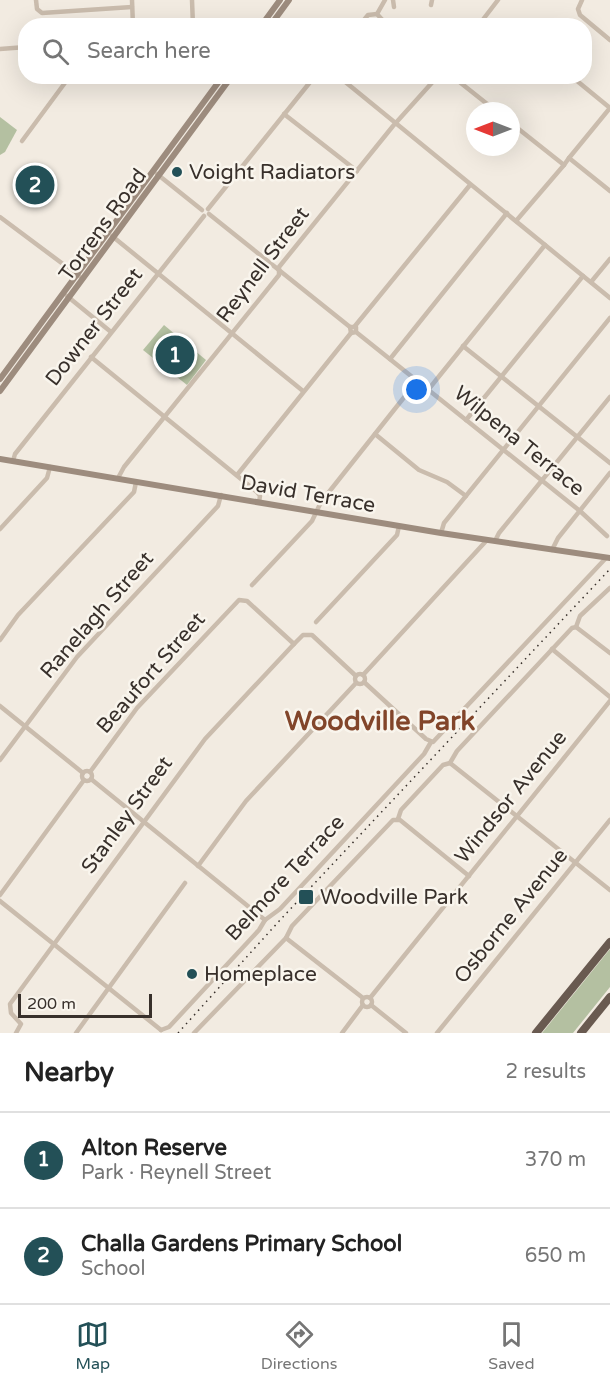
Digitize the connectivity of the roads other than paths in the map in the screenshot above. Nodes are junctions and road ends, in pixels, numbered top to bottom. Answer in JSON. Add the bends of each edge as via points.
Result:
{"nodes":[{"id":1,"x":36,"y":0,"type":"edge"},
{"id":2,"x":132,"y":0,"type":"edge"},
{"id":3,"x":192,"y":0,"type":"edge"},
{"id":4,"x":280,"y":0,"type":"edge"},
{"id":5,"x":289,"y":0,"type":"edge"},
{"id":6,"x":385,"y":0,"type":"edge"},
{"id":7,"x":393,"y":0,"type":"edge"},
{"id":8,"x":498,"y":0,"type":"edge"},
{"id":9,"x":582,"y":0,"type":"edge"},
{"id":10,"x":132,"y":7,"type":"junction"},
{"id":11,"x":394,"y":7,"type":"dead end"},
{"id":12,"x":377,"y":14,"type":"junction"},
{"id":13,"x":133,"y":18,"type":"edge"},
{"id":14,"x":193,"y":18,"type":"edge"},
{"id":15,"x":267,"y":18,"type":"edge"},
{"id":16,"x":277,"y":18,"type":"edge"},
{"id":17,"x":365,"y":18,"type":"edge"},
{"id":18,"x":381,"y":18,"type":"edge"},
{"id":19,"x":484,"y":18,"type":"edge"},
{"id":20,"x":584,"y":18,"type":"edge"},
{"id":21,"x":592,"y":25,"type":"edge"},
{"id":22,"x":610,"y":40,"type":"edge"},
{"id":23,"x":18,"y":48,"type":"edge"},
{"id":24,"x":0,"y":49,"type":"edge"},
{"id":25,"x":64,"y":84,"type":"edge"},
{"id":26,"x":217,"y":84,"type":"edge"},
{"id":27,"x":226,"y":84,"type":"edge"},
{"id":28,"x":308,"y":84,"type":"edge"},
{"id":29,"x":348,"y":84,"type":"edge"},
{"id":30,"x":431,"y":84,"type":"edge"},
{"id":31,"x":462,"y":84,"type":"edge"},
{"id":32,"x":581,"y":84,"type":"edge"},
{"id":33,"x":485,"y":102,"type":"edge"},
{"id":34,"x":610,"y":108,"type":"edge"},
{"id":35,"x":284,"y":114,"type":"junction"},
{"id":36,"x":396,"y":124,"type":"junction"},
{"id":37,"x":520,"y":130,"type":"edge"},
{"id":38,"x":22,"y":141,"type":"dead end"},
{"id":39,"x":569,"y":158,"type":"junction"},
{"id":40,"x":564,"y":165,"type":"junction"},
{"id":41,"x":153,"y":171,"type":"junction"},
{"id":42,"x":357,"y":171,"type":"junction"},
{"id":43,"x":160,"y":176,"type":"junction"},
{"id":44,"x":470,"y":185,"type":"junction"},
{"id":45,"x":610,"y":192,"type":"edge"},
{"id":46,"x":206,"y":212,"type":"junction"},
{"id":47,"x":507,"y":213,"type":"junction"},
{"id":48,"x":0,"y":217,"type":"edge"},
{"id":49,"x":516,"y":221,"type":"junction"},
{"id":50,"x":107,"y":233,"type":"junction"},
{"id":51,"x":114,"y":238,"type":"junction"},
{"id":52,"x":545,"y":245,"type":"junction"},
{"id":53,"x":610,"y":259,"type":"edge"},
{"id":54,"x":279,"y":271,"type":"junction"},
{"id":55,"x":158,"y":273,"type":"junction"},
{"id":56,"x":77,"y":274,"type":"junction"},
{"id":57,"x":583,"y":276,"type":"junction"},
{"id":58,"x":84,"y":279,"type":"junction"},
{"id":59,"x":591,"y":282,"type":"junction"},
{"id":60,"x":63,"y":293,"type":"junction"},
{"id":61,"x":610,"y":297,"type":"edge"},
{"id":62,"x":70,"y":298,"type":"junction"},
{"id":63,"x":610,"y":318,"type":"edge"},
{"id":64,"x":353,"y":329,"type":"junction"},
{"id":65,"x":111,"y":332,"type":"junction"},
{"id":66,"x":232,"y":333,"type":"junction"},
{"id":67,"x":31,"y":343,"type":"junction"},
{"id":68,"x":463,"y":346,"type":"junction"},
{"id":69,"x":92,"y":357,"type":"junction"},
{"id":70,"x":390,"y":359,"type":"junction"},
{"id":71,"x":502,"y":376,"type":"junction"},
{"id":72,"x":0,"y":379,"type":"edge"},
{"id":73,"x":417,"y":381,"type":"junction"},
{"id":74,"x":428,"y":390,"type":"junction"},
{"id":75,"x":0,"y":391,"type":"edge"},
{"id":76,"x":303,"y":391,"type":"junction"},
{"id":77,"x":610,"y":396,"type":"edge"},
{"id":78,"x":540,"y":405,"type":"junction"},
{"id":79,"x":165,"y":417,"type":"junction"},
{"id":80,"x":466,"y":420,"type":"junction"},
{"id":81,"x":375,"y":434,"type":"junction"},
{"id":82,"x":578,"y":436,"type":"junction"},
{"id":83,"x":503,"y":450,"type":"junction"},
{"id":84,"x":0,"y":459,"type":"edge"},
{"id":85,"x":13,"y":461,"type":"junction"},
{"id":86,"x":610,"y":463,"type":"edge"},
{"id":87,"x":50,"y":467,"type":"junction"},
{"id":88,"x":610,"y":473,"type":"edge"},
{"id":89,"x":237,"y":475,"type":"junction"},
{"id":90,"x":118,"y":478,"type":"junction"},
{"id":91,"x":542,"y":480,"type":"junction"},
{"id":92,"x":136,"y":482,"type":"junction"},
{"id":93,"x":221,"y":495,"type":"junction"},
{"id":94,"x":466,"y":496,"type":"junction"},
{"id":95,"x":259,"y":502,"type":"junction"},
{"id":96,"x":580,"y":511,"type":"junction"},
{"id":97,"x":316,"y":512,"type":"junction"},
{"id":98,"x":399,"y":526,"type":"junction"},
{"id":99,"x":0,"y":529,"type":"edge"},
{"id":100,"x":441,"y":533,"type":"junction"},
{"id":101,"x":607,"y":534,"type":"edge"},
{"id":102,"x":487,"y":540,"type":"junction"},
{"id":103,"x":495,"y":541,"type":"junction"},
{"id":104,"x":552,"y":550,"type":"junction"},
{"id":105,"x":608,"y":558,"type":"edge"},
{"id":106,"x":252,"y":585,"type":"dead end"},
{"id":107,"x":610,"y":588,"type":"edge"},
{"id":108,"x":316,"y":622,"type":"dead end"},
{"id":109,"x":576,"y":627,"type":"junction"},
{"id":110,"x":0,"y":640,"type":"edge"},
{"id":111,"x":294,"y":644,"type":"junction"},
{"id":112,"x":552,"y":649,"type":"junction"},
{"id":113,"x":610,"y":653,"type":"edge"},
{"id":114,"x":363,"y":675,"type":"junction"},
{"id":115,"x":356,"y":676,"type":"junction"},
{"id":116,"x":364,"y":682,"type":"junction"},
{"id":117,"x":356,"y":683,"type":"junction"},
{"id":118,"x":610,"y":699,"type":"edge"},
{"id":119,"x":0,"y":706,"type":"edge"},
{"id":120,"x":25,"y":726,"type":"junction"},
{"id":121,"x":432,"y":742,"type":"junction"},
{"id":122,"x":0,"y":760,"type":"edge"},
{"id":123,"x":450,"y":763,"type":"junction"},
{"id":124,"x":83,"y":772,"type":"junction"},
{"id":125,"x":90,"y":772,"type":"junction"},
{"id":126,"x":91,"y":779,"type":"junction"},
{"id":127,"x":84,"y":780,"type":"junction"},
{"id":128,"x":518,"y":816,"type":"junction"},
{"id":129,"x":399,"y":820,"type":"junction"},
{"id":130,"x":610,"y":820,"type":"edge"},
{"id":131,"x":143,"y":821,"type":"junction"},
{"id":132,"x":576,"y":864,"type":"junction"},
{"id":133,"x":198,"y":866,"type":"junction"},
{"id":134,"x":469,"y":876,"type":"junction"},
{"id":135,"x":185,"y":883,"type":"dead end"},
{"id":136,"x":610,"y":890,"type":"edge"},
{"id":137,"x":0,"y":895,"type":"edge"},
{"id":138,"x":0,"y":901,"type":"edge"},
{"id":139,"x":265,"y":920,"type":"junction"},
{"id":140,"x":286,"y":938,"type":"junction"},
{"id":141,"x":610,"y":942,"type":"edge"},
{"id":142,"x":54,"y":944,"type":"junction"},
{"id":143,"x":109,"y":989,"type":"junction"},
{"id":144,"x":610,"y":997,"type":"edge"},
{"id":145,"x":370,"y":998,"type":"junction"},
{"id":146,"x":363,"y":999,"type":"junction"},
{"id":147,"x":363,"y":1005,"type":"junction"},
{"id":148,"x":371,"y":1005,"type":"junction"},
{"id":149,"x":161,"y":1032,"type":"edge"},
{"id":150,"x":16,"y":1033,"type":"edge"},
{"id":151,"x":76,"y":1033,"type":"edge"},
{"id":152,"x":194,"y":1033,"type":"edge"},
{"id":153,"x":342,"y":1033,"type":"edge"},
{"id":154,"x":406,"y":1033,"type":"edge"},
{"id":155,"x":438,"y":1033,"type":"edge"},
{"id":156,"x":536,"y":1033,"type":"edge"},
{"id":157,"x":580,"y":1033,"type":"edge"}],
"edges":[{"from":1,"to":10,"type":"street","via":[[42,13]]},
{"from":2,"to":10,"type":"street"},
{"from":3,"to":14,"type":"street"},
{"from":4,"to":15,"type":"main road"},
{"from":5,"to":16,"type":"main road"},
{"from":6,"to":12,"type":"street"},
{"from":7,"to":11,"type":"street"},
{"from":8,"to":19,"type":"street"},
{"from":9,"to":20,"type":"street","via":[[578,9]]},
{"from":10,"to":13,"type":"street"},
{"from":12,"to":17,"type":"street"},
{"from":12,"to":18,"type":"street"},
{"from":21,"to":22,"type":"street"},
{"from":23,"to":24,"type":"street"},
{"from":25,"to":38,"type":"street"},
{"from":26,"to":41,"type":"main road","name":"Torrens Road"},
{"from":27,"to":43,"type":"main road","name":"Torrens Road"},
{"from":28,"to":35,"type":"street","name":"Downer Street"},
{"from":29,"to":36,"type":"street"},
{"from":30,"to":36,"type":"street","name":"Reynell Street"},
{"from":31,"to":33,"type":"street"},
{"from":32,"to":34,"type":"street"},
{"from":34,"to":39,"type":"street"},
{"from":35,"to":42,"type":"street"},
{"from":35,"to":46,"type":"street","name":"Downer Street"},
{"from":36,"to":42,"type":"street","name":"Reynell Street"},
{"from":36,"to":44,"type":"street"},
{"from":37,"to":40,"type":"street"},
{"from":39,"to":40,"type":"street"},
{"from":39,"to":45,"type":"street"},
{"from":40,"to":49,"type":"street"},
{"from":41,"to":43,"type":"street","name":"Wilpena Terrace"},
{"from":41,"to":50,"type":"main road","name":"Torrens Road"},
{"from":42,"to":54,"type":"street","name":"Reynell Street"},
{"from":43,"to":46,"type":"street","name":"Wilpena Terrace"},
{"from":43,"to":51,"type":"main road","name":"Torrens Road"},
{"from":44,"to":47,"type":"street"},
{"from":44,"to":64,"type":"street"},
{"from":46,"to":54,"type":"street","name":"Wilpena Terrace"},
{"from":46,"to":55,"type":"street","name":"Downer Street"},
{"from":47,"to":49,"type":"street"},
{"from":47,"to":70,"type":"street"},
{"from":48,"to":56,"type":"street"},
{"from":49,"to":52,"type":"street"},
{"from":50,"to":51,"type":"street"},
{"from":50,"to":56,"type":"main road","name":"Torrens Road"},
{"from":51,"to":55,"type":"street"},
{"from":51,"to":58,"type":"main road","name":"Torrens Road"},
{"from":52,"to":57,"type":"street"},
{"from":52,"to":68,"type":"street"},
{"from":53,"to":59,"type":"street"},
{"from":54,"to":64,"type":"street","name":"Wilpena Terrace"},
{"from":54,"to":66,"type":"street","name":"Reynell Street"},
{"from":55,"to":65,"type":"street","name":"Downer Street"},
{"from":55,"to":66,"type":"street"},
{"from":56,"to":58,"type":"street"},
{"from":56,"to":60,"type":"main road","name":"Torrens Road"},
{"from":57,"to":59,"type":"street"},
{"from":57,"to":71,"type":"street"},
{"from":58,"to":62,"type":"main road","name":"Torrens Road"},
{"from":59,"to":61,"type":"street"},
{"from":60,"to":62,"type":"street"},
{"from":60,"to":67,"type":"main road","name":"Torrens Road"},
{"from":62,"to":65,"type":"street"},
{"from":62,"to":67,"type":"main road","name":"Torrens Road"},
{"from":63,"to":78,"type":"street"},
{"from":64,"to":70,"type":"street","name":"Wilpena Terrace"},
{"from":64,"to":76,"type":"street"},
{"from":65,"to":69,"type":"street","name":"Downer Street"},
{"from":66,"to":76,"type":"street"},
{"from":66,"to":79,"type":"street","name":"Reynell Street"},
{"from":67,"to":72,"type":"main road","name":"Torrens Road"},
{"from":67,"to":75,"type":"main road","name":"Torrens Road"},
{"from":68,"to":71,"type":"street"},
{"from":68,"to":74,"type":"street"},
{"from":69,"to":79,"type":"street"},
{"from":69,"to":85,"type":"street","name":"Downer Street"},
{"from":70,"to":73,"type":"street","name":"Wilpena Terrace"},
{"from":71,"to":78,"type":"street"},
{"from":71,"to":80,"type":"street"},
{"from":73,"to":74,"type":"street","name":"Wilpena Terrace"},
{"from":73,"to":81,"type":"street"},
{"from":74,"to":80,"type":"street","name":"Wilpena Terrace"},
{"from":76,"to":89,"type":"street"},
{"from":77,"to":82,"type":"street"},
{"from":78,"to":82,"type":"street"},
{"from":78,"to":83,"type":"street"},
{"from":79,"to":89,"type":"street"},
{"from":79,"to":90,"type":"street","name":"Reynell Street"},
{"from":80,"to":83,"type":"street","name":"Wilpena Terrace"},
{"from":81,"to":94,"type":"street","via":[[419,470],[447,482]]},
{"from":81,"to":97,"type":"street"},
{"from":82,"to":86,"type":"street"},
{"from":82,"to":91,"type":"street"},
{"from":83,"to":91,"type":"street","name":"Wilpena Terrace"},
{"from":83,"to":94,"type":"street"},
{"from":84,"to":85,"type":"main road","name":"David Terrace"},
{"from":85,"to":87,"type":"main road","name":"David Terrace"},
{"from":87,"to":90,"type":"main road","name":"David Terrace"},
{"from":87,"to":99,"type":"street","via":[[46,478]]},
{"from":88,"to":96,"type":"street"},
{"from":89,"to":95,"type":"street","via":[[259,494]]},
{"from":90,"to":92,"type":"main road","name":"David Terrace"},
{"from":91,"to":96,"type":"street","name":"Wilpena Terrace"},
{"from":91,"to":103,"type":"street"},
{"from":92,"to":93,"type":"main road","name":"David Terrace"},
{"from":92,"to":110,"type":"street","via":[[134,492],[18,615]]},
{"from":93,"to":95,"type":"main road","name":"David Terrace"},
{"from":93,"to":120,"type":"street","name":"Ranelagh Street","via":[[218,506],[77,657]]},
{"from":94,"to":100,"type":"street","via":[[444,523]]},
{"from":95,"to":97,"type":"main road","name":"David Terrace"},
{"from":96,"to":101,"type":"street","name":"Wilpena Terrace"},
{"from":96,"to":104,"type":"street"},
{"from":97,"to":98,"type":"main road","name":"David Terrace"},
{"from":97,"to":106,"type":"street"},
{"from":98,"to":100,"type":"main road","name":"David Terrace"},
{"from":98,"to":108,"type":"street","via":[[397,535]]},
{"from":100,"to":102,"type":"main road","name":"David Terrace"},
{"from":102,"to":103,"type":"main road","name":"David Terrace"},
{"from":102,"to":114,"type":"street"},
{"from":103,"to":104,"type":"main road","name":"David Terrace"},
{"from":104,"to":105,"type":"main road","name":"David Terrace"},
{"from":105,"to":121,"type":"street","name":"Belmore Terrace"},
{"from":107,"to":109,"type":"street","via":[[580,616]]},
{"from":109,"to":112,"type":"street"},
{"from":109,"to":113,"type":"street"},
{"from":111,"to":115,"type":"street","name":"Stanley Street","via":[[309,634]]},
{"from":111,"to":125,"type":"street","name":"Beaufort Street","via":[[242,600],[137,708]]},
{"from":111,"to":131,"type":"street","name":"Stanley Street","via":[[204,739]]},
{"from":112,"to":118,"type":"street"},
{"from":112,"to":123,"type":"street","via":[[453,755]]},
{"from":114,"to":115,"type":"street"},
{"from":114,"to":116,"type":"street"},
{"from":115,"to":117,"type":"street"},
{"from":116,"to":117,"type":"street"},
{"from":116,"to":121,"type":"street"},
{"from":117,"to":133,"type":"street","via":[[246,801]]},
{"from":118,"to":128,"type":"street","name":"Windsor Avenue"},
{"from":119,"to":120,"type":"street"},
{"from":120,"to":122,"type":"street","name":"Ranelagh Street"},
{"from":120,"to":124,"type":"street"},
{"from":121,"to":139,"type":"street","name":"Belmore Terrace","via":[[280,909]]},
{"from":123,"to":128,"type":"street"},
{"from":123,"to":129,"type":"street","via":[[443,765],[401,810]]},
{"from":124,"to":125,"type":"street"},
{"from":124,"to":127,"type":"street"},
{"from":125,"to":126,"type":"street"},
{"from":126,"to":127,"type":"street"},
{"from":126,"to":131,"type":"street"},
{"from":127,"to":137,"type":"street"},
{"from":128,"to":132,"type":"street"},
{"from":128,"to":134,"type":"street","name":"Windsor Avenue"},
{"from":129,"to":134,"type":"street"},
{"from":129,"to":140,"type":"street","via":[[393,820],[292,926]]},
{"from":130,"to":132,"type":"street","name":"Osborne Avenue"},
{"from":131,"to":133,"type":"street"},
{"from":131,"to":142,"type":"street","name":"Stanley Street"},
{"from":132,"to":136,"type":"street"},
{"from":132,"to":155,"type":"street","name":"Osborne Avenue"},
{"from":133,"to":139,"type":"street"},
{"from":134,"to":145,"type":"street","name":"Windsor Avenue"},
{"from":135,"to":143,"type":"street"},
{"from":138,"to":142,"type":"street"},
{"from":139,"to":149,"type":"street","name":"Belmore Terrace"},
{"from":140,"to":146,"type":"street"},
{"from":140,"to":152,"type":"street"},
{"from":141,"to":156,"type":"highway"},
{"from":142,"to":143,"type":"street"},
{"from":142,"to":150,"type":"street","name":"Stanley Street","via":[[10,1004],[11,1013],[21,1024]]},
{"from":143,"to":149,"type":"street"},
{"from":143,"to":151,"type":"street"},
{"from":144,"to":157,"type":"highway"},
{"from":145,"to":146,"type":"street"},
{"from":145,"to":148,"type":"street"},
{"from":146,"to":147,"type":"street"},
{"from":147,"to":148,"type":"street"},
{"from":147,"to":153,"type":"street"},
{"from":148,"to":154,"type":"street"}]}
